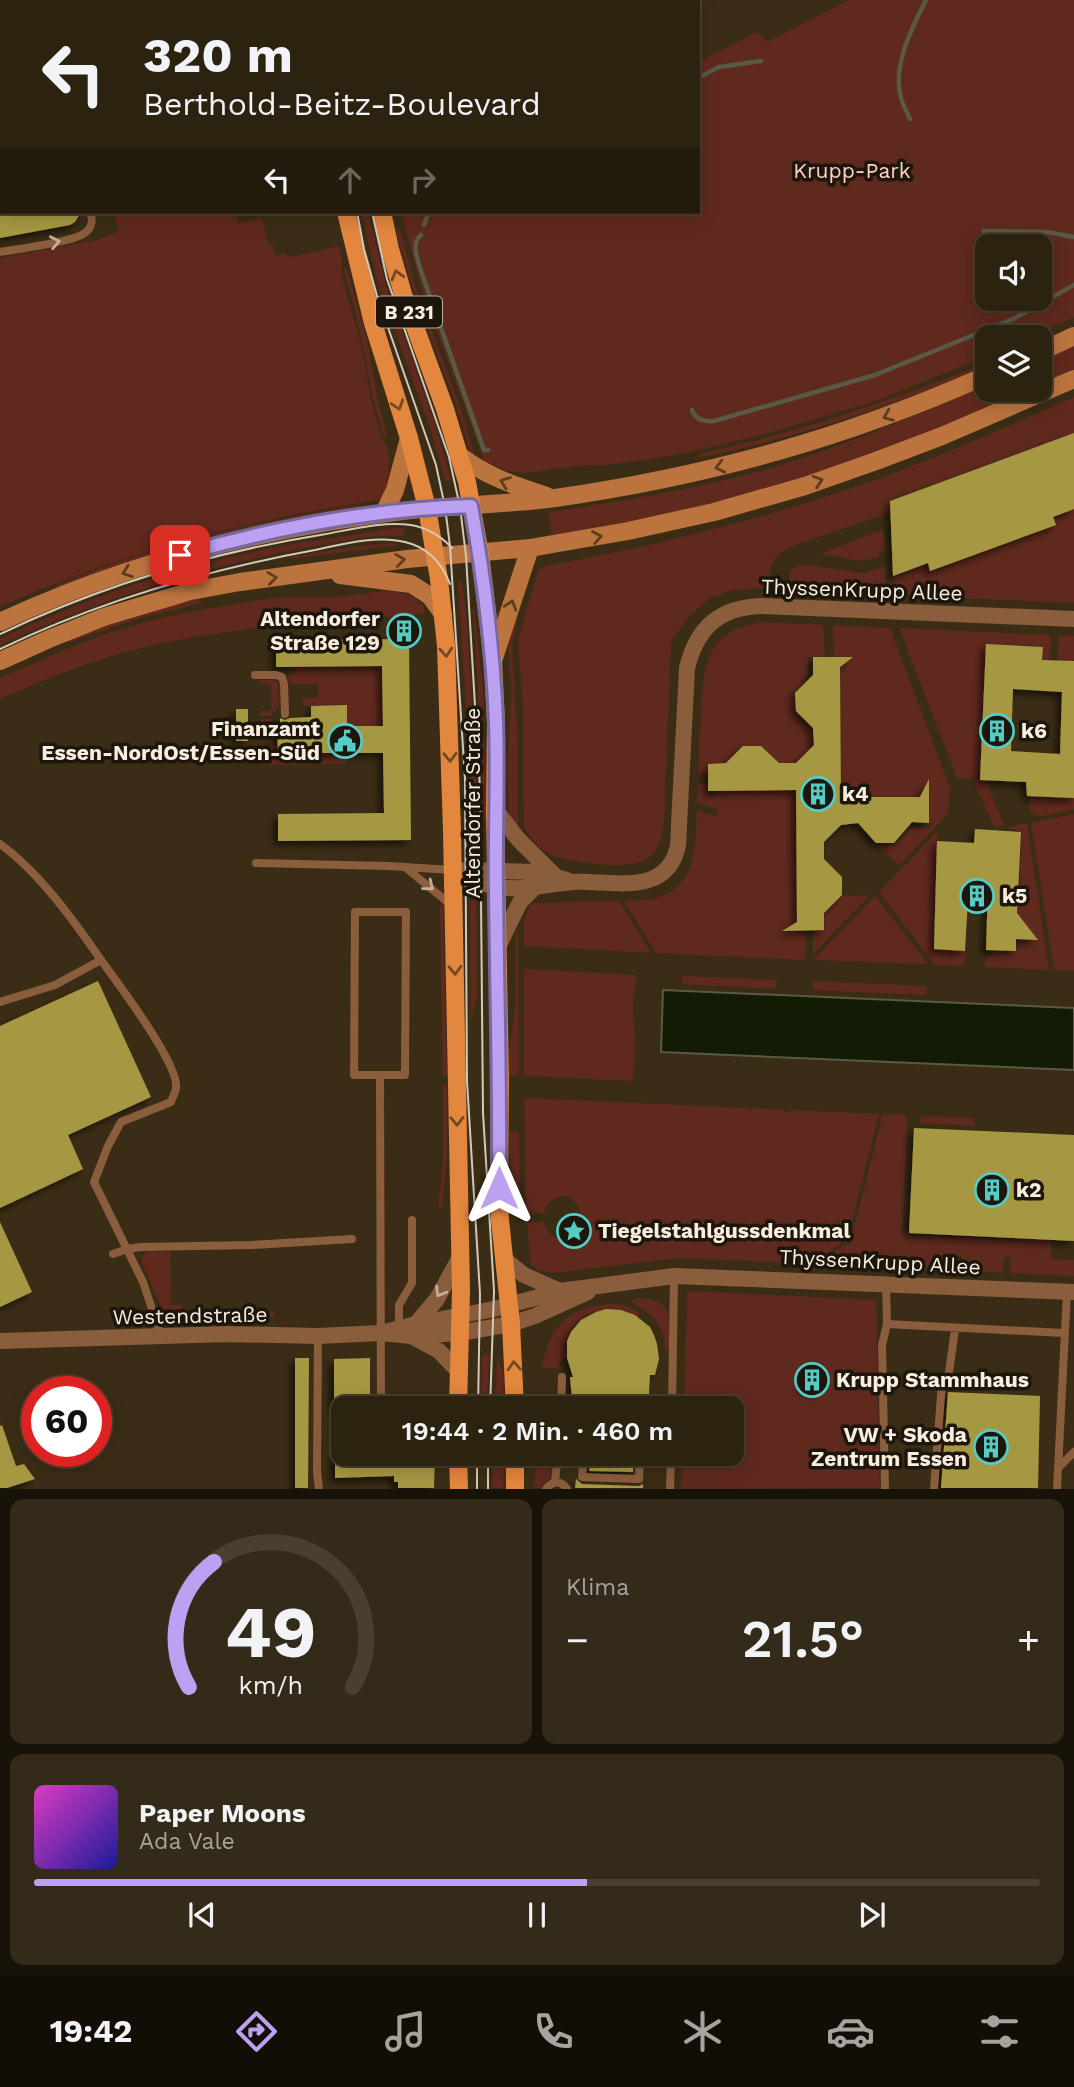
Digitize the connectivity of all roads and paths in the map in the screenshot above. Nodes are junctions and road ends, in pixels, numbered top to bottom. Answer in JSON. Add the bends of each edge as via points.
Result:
{"nodes":[{"id":1,"x":90,"y":214,"type":"edge"},
{"id":2,"x":346,"y":214,"type":"edge"},
{"id":3,"x":382,"y":214,"type":"edge"},
{"id":4,"x":0,"y":252,"type":"edge"},
{"id":5,"x":1074,"y":336,"type":"edge"},
{"id":6,"x":1052,"y":346,"type":"edge"},
{"id":7,"x":1074,"y":379,"type":"edge"},
{"id":8,"x":975,"y":380,"type":"edge"},
{"id":9,"x":409,"y":438,"type":"junction"},
{"id":10,"x":460,"y":456,"type":"junction"},
{"id":11,"x":554,"y":498,"type":"junction"},
{"id":12,"x":471,"y":506,"type":"junction"},
{"id":13,"x":427,"y":508,"type":"junction"},
{"id":14,"x":384,"y":513,"type":"junction"},
{"id":15,"x":530,"y":548,"type":"junction"},
{"id":16,"x":480,"y":554,"type":"junction"},
{"id":17,"x":436,"y":557,"type":"junction"},
{"id":18,"x":316,"y":573,"type":"junction"},
{"id":19,"x":443,"y":614,"type":"junction"},
{"id":20,"x":1074,"y":619,"type":"edge"},
{"id":21,"x":0,"y":622,"type":"edge"},
{"id":22,"x":0,"y":660,"type":"edge"},
{"id":23,"x":493,"y":661,"type":"junction"},
{"id":24,"x":255,"y":675,"type":"dead end"},
{"id":25,"x":285,"y":714,"type":"dead end"},
{"id":26,"x":495,"y":809,"type":"junction"},
{"id":27,"x":0,"y":844,"type":"edge"},
{"id":28,"x":256,"y":863,"type":"dead end"},
{"id":29,"x":405,"y":867,"type":"junction"},
{"id":30,"x":452,"y":870,"type":"junction"},
{"id":31,"x":554,"y":875,"type":"junction"},
{"id":32,"x":496,"y":879,"type":"junction"},
{"id":33,"x":574,"y":882,"type":"junction"},
{"id":34,"x":535,"y":887,"type":"junction"},
{"id":35,"x":453,"y":906,"type":"junction"},
{"id":36,"x":498,"y":947,"type":"junction"},
{"id":37,"x":101,"y":960,"type":"junction"},
{"id":38,"x":0,"y":1002,"type":"edge"},
{"id":39,"x":380,"y":1075,"type":"junction"},
{"id":40,"x":412,"y":1220,"type":"dead end"},
{"id":41,"x":352,"y":1239,"type":"dead end"},
{"id":42,"x":127,"y":1249,"type":"junction"},
{"id":43,"x":114,"y":1254,"type":"dead end"},
{"id":44,"x":460,"y":1256,"type":"junction"},
{"id":45,"x":504,"y":1259,"type":"junction"},
{"id":46,"x":674,"y":1276,"type":"junction"},
{"id":47,"x":886,"y":1283,"type":"junction"},
{"id":48,"x":601,"y":1286,"type":"junction"},
{"id":49,"x":560,"y":1291,"type":"junction"},
{"id":50,"x":1070,"y":1292,"type":"edge"},
{"id":51,"x":510,"y":1315,"type":"junction"},
{"id":52,"x":535,"y":1316,"type":"joint"},
{"id":53,"x":461,"y":1324,"type":"junction"},
{"id":54,"x":887,"y":1324,"type":"junction"},
{"id":55,"x":955,"y":1329,"type":"junction"},
{"id":56,"x":406,"y":1331,"type":"junction"},
{"id":57,"x":382,"y":1333,"type":"junction"},
{"id":58,"x":1064,"y":1334,"type":"junction"},
{"id":59,"x":161,"y":1336,"type":"junction"},
{"id":60,"x":318,"y":1336,"type":"junction"},
{"id":61,"x":0,"y":1341,"type":"edge"},
{"id":62,"x":458,"y":1371,"type":"junction"},
{"id":63,"x":562,"y":1377,"type":"dead end"},
{"id":64,"x":381,"y":1396,"type":"edge"},
{"id":65,"x":458,"y":1396,"type":"edge"},
{"id":66,"x":514,"y":1396,"type":"edge"},
{"id":67,"x":561,"y":1396,"type":"edge"},
{"id":68,"x":672,"y":1396,"type":"edge"},
{"id":69,"x":1059,"y":1442,"type":"junction"},
{"id":70,"x":1074,"y":1451,"type":"edge"},
{"id":71,"x":458,"y":1466,"type":"edge"},
{"id":72,"x":515,"y":1466,"type":"edge"},
{"id":73,"x":557,"y":1466,"type":"edge"},
{"id":74,"x":583,"y":1466,"type":"edge"},
{"id":75,"x":639,"y":1466,"type":"edge"},
{"id":76,"x":671,"y":1466,"type":"edge"},
{"id":77,"x":1058,"y":1467,"type":"junction"},
{"id":78,"x":555,"y":1482,"type":"junction"},
{"id":79,"x":319,"y":1489,"type":"edge"},
{"id":80,"x":459,"y":1489,"type":"edge"},
{"id":81,"x":515,"y":1489,"type":"edge"},
{"id":82,"x":547,"y":1489,"type":"edge"},
{"id":83,"x":567,"y":1489,"type":"edge"},
{"id":84,"x":670,"y":1489,"type":"edge"},
{"id":85,"x":885,"y":1489,"type":"edge"},
{"id":86,"x":934,"y":1489,"type":"edge"},
{"id":87,"x":1057,"y":1489,"type":"edge"}],
"edges":[{"from":4,"to":1,"type":"lane","one_way":true,"via":[[79,237],[91,227]]},
{"from":2,"to":9,"type":"main road","name":"Altendorfer Straße","number":"B 231","one_way":true,"via":[[373,323]]},
{"from":10,"to":3,"type":"main road","name":"Altendorfer Straße","number":"B 231","one_way":true,"via":[[402,294]]},
{"from":5,"to":6,"type":"main road"},
{"from":15,"to":7,"type":"main road","one_way":true,"via":[[646,528],[794,489],[931,440]]},
{"from":8,"to":11,"type":"main road","one_way":true,"via":[[881,419],[754,459]]},
{"from":9,"to":13,"type":"main road","name":"Altendorfer Straße","number":"B 231"},
{"from":9,"to":14,"type":"main road"},
{"from":11,"to":10,"type":"main road","one_way":true,"via":[[494,478]]},
{"from":10,"to":12,"type":"main road","name":"Altendorfer Straße","number":"B 231"},
{"from":11,"to":12,"type":"main road"},
{"from":12,"to":13,"type":"main road"},
{"from":12,"to":16,"type":"main road","name":"Altendorfer Straße","number":"B 231"},
{"from":13,"to":14,"type":"main road"},
{"from":13,"to":17,"type":"main road","name":"Altendorfer Straße","number":"B 231"},
{"from":14,"to":21,"type":"main road","one_way":true,"via":[[285,529],[180,555],[96,582]]},
{"from":15,"to":16,"type":"main road"},
{"from":23,"to":15,"type":"main road","one_way":true},
{"from":16,"to":17,"type":"main road"},
{"from":16,"to":23,"type":"main road","name":"Altendorfer Straße","number":"B 231"},
{"from":18,"to":17,"type":"main road","one_way":true},
{"from":17,"to":19,"type":"main road","name":"Altendorfer Straße","number":"B 231"},
{"from":18,"to":19,"type":"main road","via":[[411,584],[430,596]]},
{"from":22,"to":18,"type":"main road","one_way":true,"via":[[152,601],[240,582]]},
{"from":19,"to":30,"type":"main road","name":"Altendorfer Straße","number":"B 231","one_way":true},
{"from":20,"to":33,"type":"street","name":"ThyssenKrupp Allee","via":[[762,606],[722,615],[702,632],[687,668],[674,858],[662,873],[644,882]]},
{"from":23,"to":26,"type":"main road","name":"Altendorfer Straße","number":"B 231"},
{"from":24,"to":25,"type":"lane","via":[[282,677]]},
{"from":26,"to":31,"type":"street","name":"ThyssenKrupp Allee","via":[[517,839]]},
{"from":26,"to":32,"type":"main road","name":"Altendorfer Straße","number":"B 231"},
{"from":27,"to":37,"type":"lane","via":[[68,912]]},
{"from":28,"to":29,"type":"lane"},
{"from":29,"to":30,"type":"lane"},
{"from":29,"to":35,"type":"lane","one_way":true},
{"from":30,"to":32,"type":"street","name":"ThyssenKrupp Allee"},
{"from":30,"to":35,"type":"main road","name":"Altendorfer Straße","number":"B 231"},
{"from":31,"to":32,"type":"street","name":"ThyssenKrupp Allee","via":[[538,872]]},
{"from":31,"to":33,"type":"street","name":"ThyssenKrupp Allee"},
{"from":32,"to":34,"type":"street","name":"ThyssenKrupp Allee"},
{"from":32,"to":36,"type":"main road","name":"Altendorfer Straße","number":"B 231"},
{"from":33,"to":34,"type":"street","name":"ThyssenKrupp Allee"},
{"from":34,"to":36,"type":"street","via":[[520,902]]},
{"from":35,"to":44,"type":"main road","name":"Altendorfer Straße","number":"B 231","one_way":true},
{"from":36,"to":45,"type":"main road","name":"Altendorfer Straße","number":"B 231","via":[[499,1188]]},
{"from":37,"to":38,"type":"lane","via":[[55,985]]},
{"from":37,"to":42,"type":"lane","via":[[168,1059],[177,1086],[171,1102],[121,1122],[94,1182]]},
{"from":39,"to":39,"type":"lane","via":[[405,1075],[406,912],[355,912],[354,1075]]},
{"from":39,"to":57,"type":"lane"},
{"from":40,"to":56,"type":"lane","via":[[412,1283],[399,1305]]},
{"from":41,"to":42,"type":"lane"},
{"from":42,"to":43,"type":"lane"},
{"from":42,"to":59,"type":"lane"},
{"from":44,"to":53,"type":"main road","name":"Altendorfer Straße","number":"B 231"},
{"from":44,"to":56,"type":"street","one_way":true,"via":[[437,1299]]},
{"from":45,"to":49,"type":"street","via":[[524,1275]]},
{"from":45,"to":51,"type":"main road","name":"Altendorfer Straße","number":"B 231"},
{"from":46,"to":47,"type":"street","name":"ThyssenKrupp Allee"},
{"from":46,"to":48,"type":"street","name":"ThyssenKrupp Allee"},
{"from":46,"to":68,"type":"lane"},
{"from":47,"to":50,"type":"street","name":"ThyssenKrupp Allee"},
{"from":47,"to":54,"type":"lane"},
{"from":48,"to":49,"type":"street","name":"ThyssenKrupp Allee"},
{"from":48,"to":52,"type":"street","name":"ThyssenKrupp Allee"},
{"from":49,"to":51,"type":"street","name":"ThyssenKrupp Allee"},
{"from":50,"to":58,"type":"lane"},
{"from":51,"to":52,"type":"street","name":"Westendstraße"},
{"from":51,"to":53,"type":"street","name":"Westendstraße"},
{"from":66,"to":51,"type":"main road","name":"Altendorfer Straße","number":"B 231","one_way":true},
{"from":53,"to":56,"type":"street","name":"Westendstraße"},
{"from":53,"to":62,"type":"main road","name":"Altendorfer Straße","number":"B 231"},
{"from":54,"to":55,"type":"lane"},
{"from":54,"to":85,"type":"lane","via":[[882,1345]]},
{"from":55,"to":58,"type":"lane"},
{"from":55,"to":86,"type":"lane","via":[[949,1373],[942,1382]]},
{"from":56,"to":57,"type":"street","name":"Westendstraße"},
{"from":56,"to":62,"type":"street","name":"Westendstraße","via":[[439,1351]]},
{"from":57,"to":60,"type":"street","name":"Westendstraße"},
{"from":57,"to":64,"type":"lane"},
{"from":58,"to":69,"type":"lane"},
{"from":59,"to":60,"type":"street","name":"Westendstraße"},
{"from":59,"to":61,"type":"street","name":"Westendstraße"},
{"from":60,"to":79,"type":"lane"},
{"from":62,"to":65,"type":"main road","name":"Altendorfer Straße","number":"B 231"},
{"from":63,"to":67,"type":"lane"},
{"from":69,"to":70,"type":"lane"},
{"from":69,"to":77,"type":"lane"},
{"from":70,"to":77,"type":"lane"},
{"from":71,"to":80,"type":"main road"},
{"from":72,"to":81,"type":"main road"},
{"from":73,"to":78,"type":"lane"},
{"from":74,"to":75,"type":"lane","via":[[582,1477],[639,1479]]},
{"from":76,"to":84,"type":"lane"},
{"from":77,"to":87,"type":"lane"},
{"from":78,"to":82,"type":"lane"},
{"from":78,"to":83,"type":"lane"}]}
